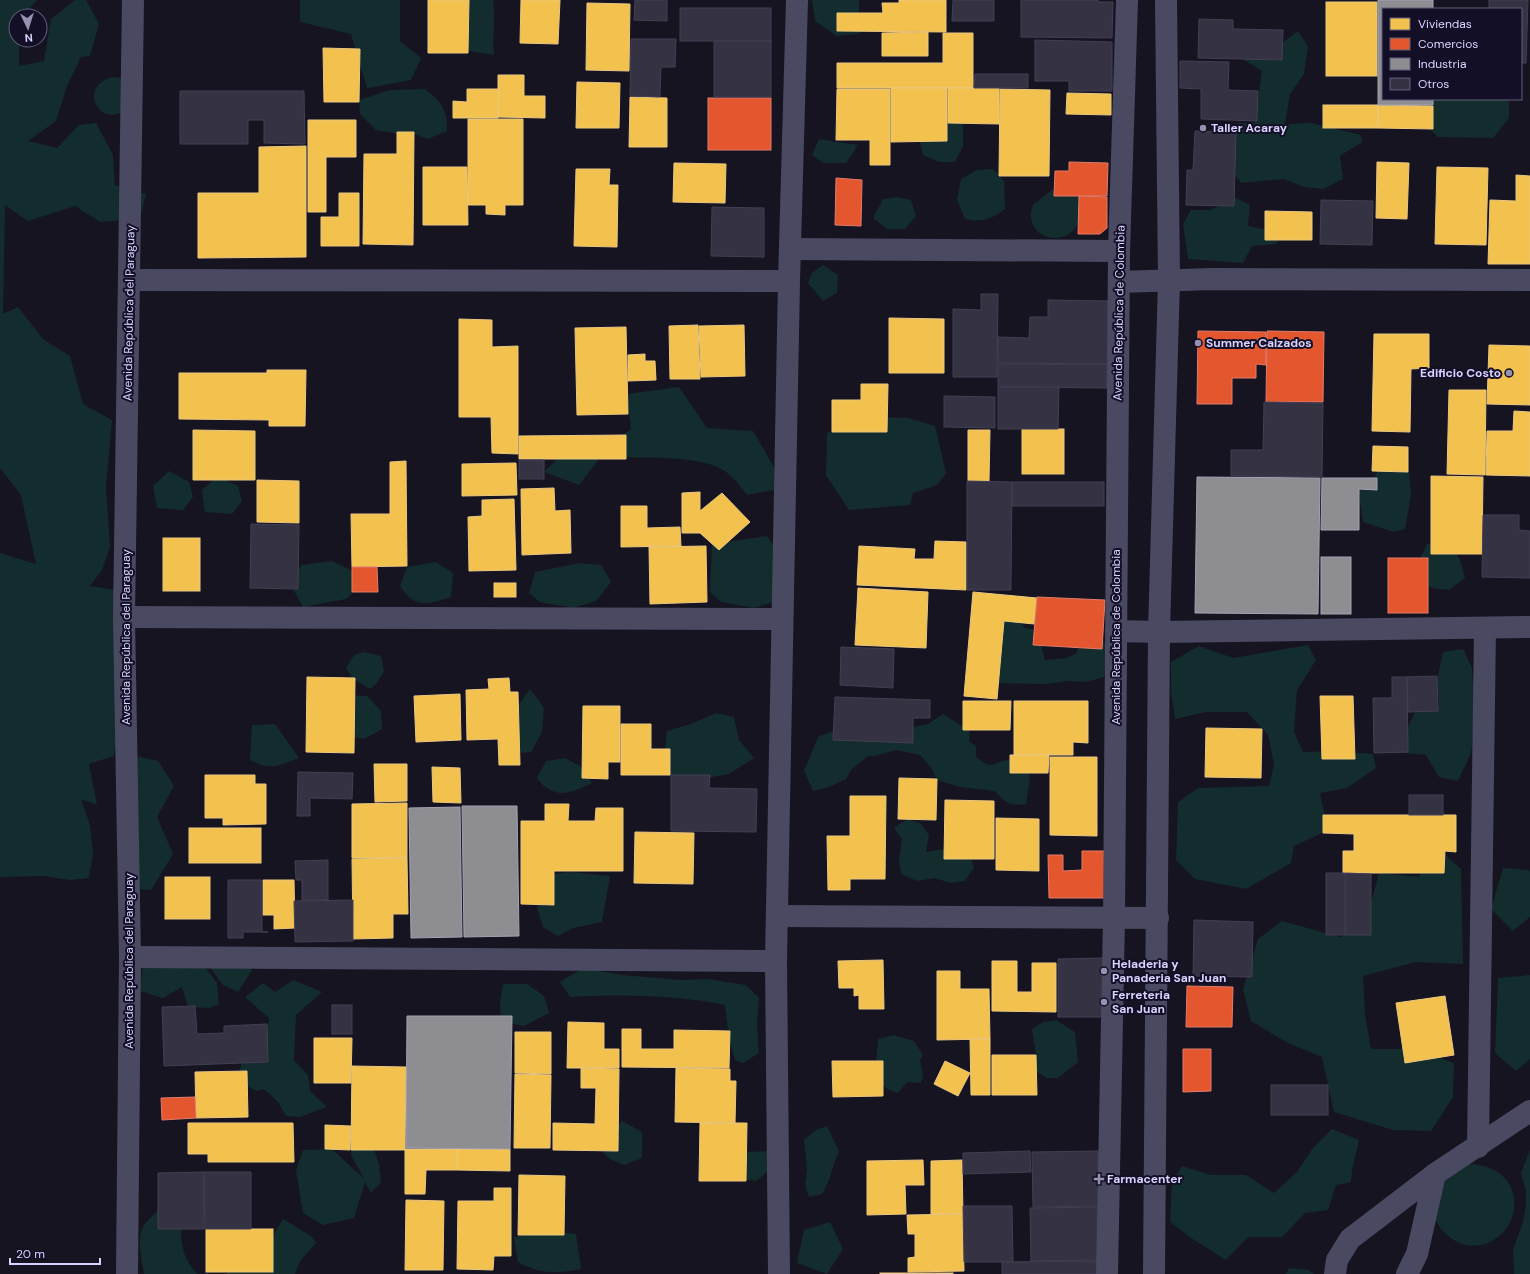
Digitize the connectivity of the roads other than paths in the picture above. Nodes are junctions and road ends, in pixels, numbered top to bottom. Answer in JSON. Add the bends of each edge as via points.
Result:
{"nodes":[{"id":1,"x":133,"y":0,"type":"edge"},
{"id":2,"x":797,"y":0,"type":"edge"},
{"id":3,"x":1127,"y":0,"type":"edge"},
{"id":4,"x":1166,"y":0,"type":"edge"},
{"id":5,"x":790,"y":249,"type":"junction"},
{"id":6,"x":1119,"y":251,"type":"junction"},
{"id":7,"x":130,"y":280,"type":"junction"},
{"id":8,"x":1169,"y":280,"type":"junction"},
{"id":9,"x":1530,"y":280,"type":"edge"},
{"id":10,"x":789,"y":281,"type":"junction"},
{"id":11,"x":1119,"y":282,"type":"junction"},
{"id":12,"x":124,"y":617,"type":"junction"},
{"id":13,"x":782,"y":619,"type":"junction"},
{"id":14,"x":1530,"y":627,"type":"edge"},
{"id":15,"x":1484,"y":628,"type":"junction"},
{"id":16,"x":1116,"y":630,"type":"junction"},
{"id":17,"x":1158,"y":632,"type":"junction"},
{"id":18,"x":778,"y":916,"type":"junction"},
{"id":19,"x":1114,"y":918,"type":"junction"},
{"id":20,"x":1158,"y":918,"type":"junction"},
{"id":21,"x":130,"y":957,"type":"junction"},
{"id":22,"x":776,"y":961,"type":"junction"},
{"id":23,"x":1530,"y":1111,"type":"edge"},
{"id":24,"x":1478,"y":1147,"type":"junction"},
{"id":25,"x":1434,"y":1174,"type":"junction"},
{"id":26,"x":127,"y":1274,"type":"edge"},
{"id":27,"x":779,"y":1274,"type":"edge"},
{"id":28,"x":1107,"y":1274,"type":"edge"},
{"id":29,"x":1154,"y":1274,"type":"edge"},
{"id":30,"x":1335,"y":1274,"type":"edge"},
{"id":31,"x":1406,"y":1274,"type":"edge"}],
"edges":[{"from":1,"to":7,"type":"street","name":"Avenida República del Paraguay"},
{"from":2,"to":5,"type":"street"},
{"from":3,"to":6,"type":"street","name":"Avenida República de Colombia"},
{"from":4,"to":8,"type":"street"},
{"from":5,"to":6,"type":"street"},
{"from":5,"to":10,"type":"street"},
{"from":6,"to":11,"type":"street","name":"Avenida República de Colombia"},
{"from":7,"to":10,"type":"street"},
{"from":7,"to":12,"type":"street","name":"Avenida República del Paraguay"},
{"from":8,"to":9,"type":"street"},
{"from":8,"to":11,"type":"street"},
{"from":8,"to":17,"type":"street"},
{"from":10,"to":13,"type":"street"},
{"from":11,"to":16,"type":"street","name":"Avenida República de Colombia"},
{"from":12,"to":13,"type":"street"},
{"from":12,"to":21,"type":"street","name":"Avenida República del Paraguay"},
{"from":13,"to":18,"type":"street"},
{"from":14,"to":15,"type":"street"},
{"from":15,"to":17,"type":"street"},
{"from":15,"to":24,"type":"street"},
{"from":16,"to":17,"type":"street"},
{"from":16,"to":19,"type":"street","name":"Avenida República de Colombia"},
{"from":17,"to":20,"type":"street"},
{"from":18,"to":19,"type":"street"},
{"from":18,"to":22,"type":"street"},
{"from":19,"to":20,"type":"street"},
{"from":19,"to":28,"type":"street","name":"Avenida República de Colombia"},
{"from":20,"to":29,"type":"street"},
{"from":21,"to":22,"type":"street"},
{"from":21,"to":26,"type":"street","name":"Avenida República del Paraguay"},
{"from":22,"to":27,"type":"street"},
{"from":23,"to":24,"type":"street"},
{"from":24,"to":25,"type":"street"},
{"from":25,"to":30,"type":"street","via":[[1350,1240],[1337,1260]]},
{"from":25,"to":31,"type":"street","via":[[1416,1254]]}]}
